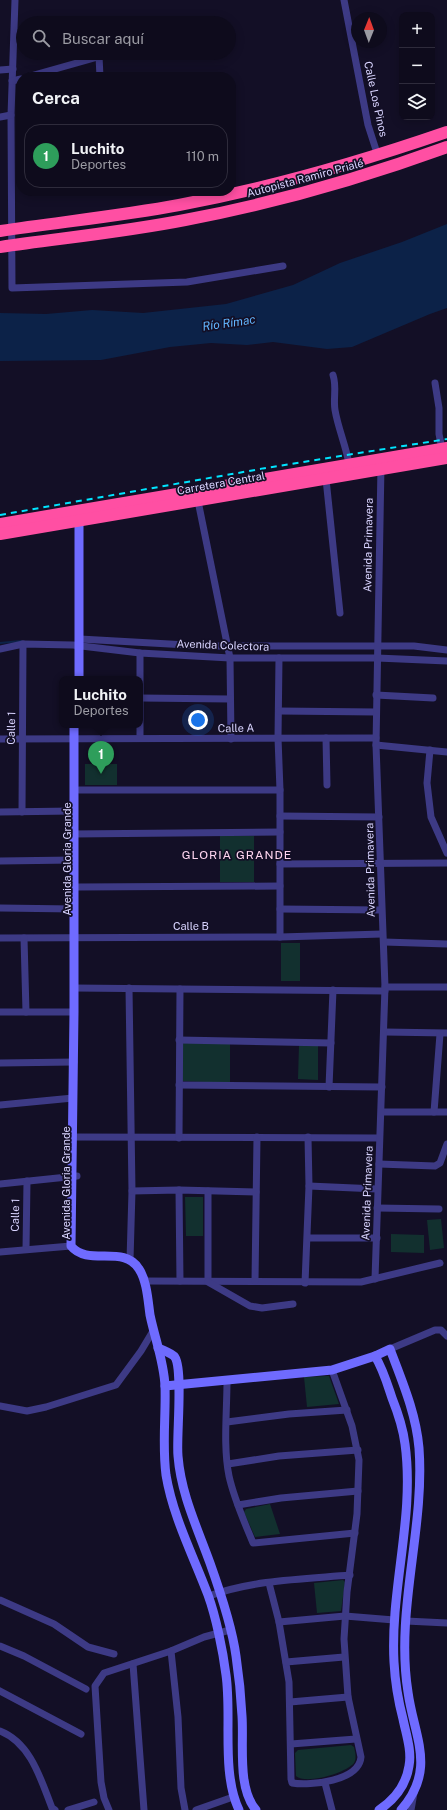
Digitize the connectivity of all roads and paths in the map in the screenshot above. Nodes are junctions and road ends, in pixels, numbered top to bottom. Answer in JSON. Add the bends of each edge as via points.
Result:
{"nodes":[{"id":1,"x":15,"y":0,"type":"edge"},
{"id":2,"x":344,"y":0,"type":"edge"},
{"id":3,"x":87,"y":60,"type":"edge"},
{"id":4,"x":99,"y":60,"type":"edge"},
{"id":5,"x":13,"y":68,"type":"junction"},
{"id":6,"x":0,"y":70,"type":"edge"},
{"id":7,"x":53,"y":72,"type":"edge"},
{"id":8,"x":100,"y":72,"type":"edge"},
{"id":9,"x":16,"y":80,"type":"edge"},
{"id":10,"x":12,"y":81,"type":"junction"},
{"id":11,"x":11,"y":115,"type":"junction"},
{"id":12,"x":0,"y":117,"type":"edge"},
{"id":13,"x":447,"y":132,"type":"edge"},
{"id":14,"x":447,"y":147,"type":"edge"},
{"id":15,"x":378,"y":156,"type":"junction"},
{"id":16,"x":236,"y":192,"type":"edge"},
{"id":17,"x":220,"y":196,"type":"edge"},
{"id":18,"x":12,"y":229,"type":"junction"},
{"id":19,"x":0,"y":231,"type":"edge"},
{"id":20,"x":6,"y":246,"type":"edge"},
{"id":21,"x":283,"y":266,"type":"dead end"},
{"id":22,"x":334,"y":375,"type":"dead end"},
{"id":23,"x":435,"y":383,"type":"dead end"},
{"id":24,"x":445,"y":452,"type":"edge"},
{"id":25,"x":349,"y":464,"type":"junction"},
{"id":26,"x":380,"y":464,"type":"junction"},
{"id":27,"x":326,"y":479,"type":"junction"},
{"id":28,"x":198,"y":501,"type":"junction"},
{"id":29,"x":76,"y":516,"type":"junction"},
{"id":30,"x":0,"y":524,"type":"edge"},
{"id":31,"x":0,"y":534,"type":"edge"},
{"id":32,"x":340,"y":613,"type":"dead end"},
{"id":33,"x":23,"y":644,"type":"junction"},
{"id":34,"x":78,"y":644,"type":"junction"},
{"id":35,"x":227,"y":645,"type":"junction"},
{"id":36,"x":377,"y":647,"type":"junction"},
{"id":37,"x":0,"y":649,"type":"edge"},
{"id":38,"x":447,"y":650,"type":"edge"},
{"id":39,"x":140,"y":653,"type":"junction"},
{"id":40,"x":230,"y":658,"type":"junction"},
{"id":41,"x":279,"y":658,"type":"junction"},
{"id":42,"x":377,"y":658,"type":"junction"},
{"id":43,"x":447,"y":661,"type":"edge"},
{"id":44,"x":74,"y":676,"type":"edge"},
{"id":45,"x":79,"y":676,"type":"edge"},
{"id":46,"x":140,"y":676,"type":"edge"},
{"id":47,"x":376,"y":695,"type":"junction"},
{"id":48,"x":143,"y":698,"type":"edge"},
{"id":49,"x":433,"y":698,"type":"dead end"},
{"id":50,"x":230,"y":699,"type":"junction"},
{"id":51,"x":279,"y":711,"type":"junction"},
{"id":52,"x":376,"y":712,"type":"junction"},
{"id":53,"x":75,"y":728,"type":"edge"},
{"id":54,"x":79,"y":728,"type":"edge"},
{"id":55,"x":140,"y":728,"type":"edge"},
{"id":56,"x":77,"y":738,"type":"junction"},
{"id":57,"x":140,"y":738,"type":"junction"},
{"id":58,"x":278,"y":738,"type":"junction"},
{"id":59,"x":326,"y":738,"type":"junction"},
{"id":60,"x":0,"y":739,"type":"edge"},
{"id":61,"x":22,"y":739,"type":"junction"},
{"id":62,"x":231,"y":739,"type":"junction"},
{"id":63,"x":376,"y":741,"type":"junction"},
{"id":64,"x":430,"y":750,"type":"junction"},
{"id":65,"x":447,"y":752,"type":"edge"},
{"id":66,"x":327,"y":785,"type":"dead end"},
{"id":67,"x":79,"y":790,"type":"junction"},
{"id":68,"x":280,"y":790,"type":"junction"},
{"id":69,"x":73,"y":811,"type":"junction"},
{"id":70,"x":0,"y":812,"type":"edge"},
{"id":71,"x":22,"y":812,"type":"junction"},
{"id":72,"x":280,"y":816,"type":"junction"},
{"id":73,"x":380,"y":817,"type":"junction"},
{"id":74,"x":280,"y":832,"type":"junction"},
{"id":75,"x":76,"y":834,"type":"junction"},
{"id":76,"x":447,"y":853,"type":"edge"},
{"id":77,"x":74,"y":860,"type":"junction"},
{"id":78,"x":0,"y":861,"type":"edge"},
{"id":79,"x":447,"y":863,"type":"edge"},
{"id":80,"x":280,"y":864,"type":"junction"},
{"id":81,"x":381,"y":864,"type":"junction"},
{"id":82,"x":280,"y":886,"type":"junction"},
{"id":83,"x":78,"y":887,"type":"junction"},
{"id":84,"x":0,"y":908,"type":"edge"},
{"id":85,"x":74,"y":908,"type":"junction"},
{"id":86,"x":280,"y":909,"type":"junction"},
{"id":87,"x":381,"y":910,"type":"junction"},
{"id":88,"x":382,"y":934,"type":"junction"},
{"id":89,"x":76,"y":937,"type":"junction"},
{"id":90,"x":280,"y":937,"type":"junction"},
{"id":91,"x":0,"y":938,"type":"edge"},
{"id":92,"x":24,"y":938,"type":"junction"},
{"id":93,"x":384,"y":942,"type":"junction"},
{"id":94,"x":447,"y":944,"type":"edge"},
{"id":95,"x":76,"y":988,"type":"junction"},
{"id":96,"x":129,"y":988,"type":"junction"},
{"id":97,"x":447,"y":988,"type":"edge"},
{"id":98,"x":180,"y":989,"type":"junction"},
{"id":99,"x":385,"y":989,"type":"junction"},
{"id":100,"x":333,"y":990,"type":"junction"},
{"id":101,"x":0,"y":1012,"type":"edge"},
{"id":102,"x":26,"y":1012,"type":"junction"},
{"id":103,"x":74,"y":1012,"type":"junction"},
{"id":104,"x":385,"y":1032,"type":"junction"},
{"id":105,"x":443,"y":1034,"type":"edge"},
{"id":106,"x":179,"y":1040,"type":"junction"},
{"id":107,"x":331,"y":1043,"type":"junction"},
{"id":108,"x":74,"y":1062,"type":"junction"},
{"id":109,"x":0,"y":1063,"type":"edge"},
{"id":110,"x":179,"y":1085,"type":"junction"},
{"id":111,"x":329,"y":1087,"type":"junction"},
{"id":112,"x":382,"y":1087,"type":"junction"},
{"id":113,"x":73,"y":1098,"type":"junction"},
{"id":114,"x":0,"y":1105,"type":"edge"},
{"id":115,"x":382,"y":1112,"type":"junction"},
{"id":116,"x":434,"y":1112,"type":"junction"},
{"id":117,"x":447,"y":1112,"type":"edge"},
{"id":118,"x":131,"y":1136,"type":"junction"},
{"id":119,"x":75,"y":1137,"type":"junction"},
{"id":120,"x":257,"y":1137,"type":"junction"},
{"id":121,"x":308,"y":1137,"type":"junction"},
{"id":122,"x":179,"y":1138,"type":"junction"},
{"id":123,"x":379,"y":1138,"type":"junction"},
{"id":124,"x":447,"y":1144,"type":"edge"},
{"id":125,"x":379,"y":1164,"type":"junction"},
{"id":126,"x":75,"y":1176,"type":"junction"},
{"id":127,"x":27,"y":1181,"type":"junction"},
{"id":128,"x":0,"y":1184,"type":"edge"},
{"id":129,"x":309,"y":1186,"type":"junction"},
{"id":130,"x":377,"y":1189,"type":"junction"},
{"id":131,"x":179,"y":1190,"type":"junction"},
{"id":132,"x":132,"y":1191,"type":"junction"},
{"id":133,"x":208,"y":1191,"type":"junction"},
{"id":134,"x":256,"y":1192,"type":"junction"},
{"id":135,"x":377,"y":1208,"type":"junction"},
{"id":136,"x":439,"y":1209,"type":"dead end"},
{"id":137,"x":308,"y":1238,"type":"junction"},
{"id":138,"x":377,"y":1238,"type":"junction"},
{"id":139,"x":71,"y":1246,"type":"junction"},
{"id":140,"x":26,"y":1250,"type":"junction"},
{"id":141,"x":0,"y":1252,"type":"edge"},
{"id":142,"x":79,"y":1253,"type":"junction"},
{"id":143,"x":130,"y":1260,"type":"junction"},
{"id":144,"x":440,"y":1263,"type":"dead end"},
{"id":145,"x":375,"y":1280,"type":"junction"},
{"id":146,"x":144,"y":1281,"type":"junction"},
{"id":147,"x":180,"y":1281,"type":"junction"},
{"id":148,"x":255,"y":1281,"type":"junction"},
{"id":149,"x":208,"y":1282,"type":"junction"},
{"id":150,"x":305,"y":1282,"type":"junction"},
{"id":151,"x":293,"y":1304,"type":"dead end"},
{"id":152,"x":153,"y":1331,"type":"junction"},
{"id":153,"x":447,"y":1336,"type":"edge"},
{"id":154,"x":158,"y":1348,"type":"junction"},
{"id":155,"x":390,"y":1349,"type":"junction"},
{"id":156,"x":375,"y":1356,"type":"junction"},
{"id":157,"x":332,"y":1370,"type":"junction"},
{"id":158,"x":227,"y":1381,"type":"junction"},
{"id":159,"x":179,"y":1385,"type":"junction"},
{"id":160,"x":165,"y":1386,"type":"junction"},
{"id":161,"x":0,"y":1406,"type":"edge"},
{"id":162,"x":347,"y":1410,"type":"junction"},
{"id":163,"x":227,"y":1422,"type":"junction"},
{"id":164,"x":358,"y":1450,"type":"junction"},
{"id":165,"x":228,"y":1464,"type":"junction"},
{"id":166,"x":358,"y":1491,"type":"junction"},
{"id":167,"x":238,"y":1505,"type":"junction"},
{"id":168,"x":355,"y":1533,"type":"junction"},
{"id":169,"x":350,"y":1575,"type":"junction"},
{"id":170,"x":269,"y":1583,"type":"junction"},
{"id":171,"x":220,"y":1592,"type":"junction"},
{"id":172,"x":208,"y":1596,"type":"junction"},
{"id":173,"x":0,"y":1600,"type":"edge"},
{"id":174,"x":345,"y":1616,"type":"junction"},
{"id":175,"x":394,"y":1620,"type":"junction"},
{"id":176,"x":279,"y":1622,"type":"junction"},
{"id":177,"x":406,"y":1622,"type":"junction"},
{"id":178,"x":447,"y":1623,"type":"edge"},
{"id":179,"x":230,"y":1630,"type":"junction"},
{"id":180,"x":218,"y":1633,"type":"junction"},
{"id":181,"x":0,"y":1646,"type":"edge"},
{"id":182,"x":171,"y":1651,"type":"junction"},
{"id":183,"x":114,"y":1654,"type":"dead end"},
{"id":184,"x":344,"y":1657,"type":"junction"},
{"id":185,"x":286,"y":1662,"type":"junction"},
{"id":186,"x":132,"y":1664,"type":"junction"},
{"id":187,"x":86,"y":1689,"type":"dead end"},
{"id":188,"x":0,"y":1691,"type":"edge"},
{"id":189,"x":348,"y":1697,"type":"junction"},
{"id":190,"x":290,"y":1702,"type":"junction"},
{"id":191,"x":0,"y":1731,"type":"edge"},
{"id":192,"x":81,"y":1734,"type":"dead end"},
{"id":193,"x":356,"y":1738,"type":"junction"},
{"id":194,"x":290,"y":1744,"type":"junction"},
{"id":195,"x":325,"y":1782,"type":"junction"},
{"id":196,"x":415,"y":1786,"type":"junction"},
{"id":197,"x":233,"y":1797,"type":"junction"},
{"id":198,"x":94,"y":1802,"type":"dead end"},
{"id":199,"x":55,"y":1810,"type":"edge"},
{"id":200,"x":68,"y":1810,"type":"edge"},
{"id":201,"x":109,"y":1810,"type":"edge"},
{"id":202,"x":144,"y":1810,"type":"edge"},
{"id":203,"x":185,"y":1810,"type":"edge"},
{"id":204,"x":196,"y":1810,"type":"edge"},
{"id":205,"x":239,"y":1810,"type":"edge"},
{"id":206,"x":256,"y":1810,"type":"edge"},
{"id":207,"x":332,"y":1810,"type":"edge"},
{"id":208,"x":379,"y":1810,"type":"edge"},
{"id":209,"x":401,"y":1810,"type":"edge"},
{"id":210,"x":411,"y":1810,"type":"edge"}],
"edges":[{"from":1,"to":5,"type":"street"},
{"from":2,"to":15,"type":"street","name":"Calle Los Pinos","via":[[368,125]]},
{"from":3,"to":7,"type":"street"},
{"from":4,"to":8,"type":"street"},
{"from":5,"to":6,"type":"street"},
{"from":5,"to":10,"type":"street"},
{"from":9,"to":10,"type":"street"},
{"from":10,"to":11,"type":"street"},
{"from":11,"to":12,"type":"street"},
{"from":11,"to":18,"type":"street"},
{"from":13,"to":15,"type":"highway","name":"Autopista Ramiro Prialé"},
{"from":14,"to":20,"type":"highway","name":"Autopista Ramiro Prialé","via":[[382,170],[277,200],[185,220]]},
{"from":15,"to":16,"type":"highway","name":"Autopista Ramiro Prialé"},
{"from":17,"to":18,"type":"highway","name":"Autopista Ramiro Prialé","via":[[93,219]]},
{"from":18,"to":19,"type":"highway","name":"Autopista Ramiro Prialé"},
{"from":18,"to":20,"type":"street"},
{"from":20,"to":21,"type":"street","via":[[12,288],[191,282]]},
{"from":22,"to":25,"type":"street","via":[[335,407]]},
{"from":23,"to":24,"type":"street","via":[[439,408],[439,434]]},
{"from":24,"to":26,"type":"highway","name":"Carretera Central"},
{"from":25,"to":26,"type":"highway","name":"Carretera Central"},
{"from":25,"to":29,"type":"highway","name":"Carretera Central"},
{"from":26,"to":27,"type":"highway","name":"Carretera Central"},
{"from":26,"to":36,"type":"street","name":"Avenida Primavera"},
{"from":27,"to":28,"type":"highway","name":"Carretera Central"},
{"from":27,"to":32,"type":"street"},
{"from":28,"to":29,"type":"highway","name":"Carretera Central"},
{"from":28,"to":35,"type":"street"},
{"from":29,"to":30,"type":"highway","name":"Carretera Central"},
{"from":29,"to":31,"type":"highway","name":"Carretera Central"},
{"from":29,"to":34,"type":"street"},
{"from":33,"to":34,"type":"street","name":"Avenida Colectora"},
{"from":33,"to":37,"type":"street","name":"Avenida Colectora"},
{"from":33,"to":61,"type":"street","name":"Calle 1"},
{"from":34,"to":35,"type":"street","name":"Avenida Colectora"},
{"from":34,"to":39,"type":"street","name":"Avenida Colectora"},
{"from":34,"to":44,"type":"street"},
{"from":34,"to":45,"type":"street"},
{"from":35,"to":36,"type":"street","name":"Avenida Colectora"},
{"from":35,"to":40,"type":"street"},
{"from":36,"to":38,"type":"street","name":"Avenida Colectora","via":[[414,646]]},
{"from":36,"to":42,"type":"street","name":"Avenida Primavera"},
{"from":39,"to":40,"type":"street","name":"Avenida Colectora"},
{"from":39,"to":46,"type":"street"},
{"from":40,"to":41,"type":"street","name":"Avenida Colectora"},
{"from":40,"to":50,"type":"street"},
{"from":41,"to":42,"type":"street","name":"Avenida Colectora"},
{"from":41,"to":51,"type":"street"},
{"from":42,"to":43,"type":"street","name":"Avenida Colectora"},
{"from":42,"to":47,"type":"street","name":"Avenida Primavera"},
{"from":47,"to":49,"type":"street"},
{"from":47,"to":52,"type":"street","name":"Avenida Primavera"},
{"from":48,"to":50,"type":"street"},
{"from":50,"to":62,"type":"street"},
{"from":51,"to":52,"type":"street"},
{"from":51,"to":58,"type":"street"},
{"from":52,"to":63,"type":"street","name":"Avenida Primavera"},
{"from":53,"to":56,"type":"street","name":"Avenida Gloria Grande"},
{"from":54,"to":56,"type":"street","name":"Avenida Gloria Grande"},
{"from":55,"to":57,"type":"street"},
{"from":56,"to":57,"type":"street","name":"Calle A"},
{"from":56,"to":61,"type":"street","name":"Calle A"},
{"from":56,"to":67,"type":"street","name":"Avenida Gloria Grande"},
{"from":56,"to":69,"type":"street","name":"Avenida Gloria Grande"},
{"from":57,"to":62,"type":"street","name":"Calle A"},
{"from":58,"to":59,"type":"street","name":"Calle A"},
{"from":58,"to":62,"type":"street","name":"Calle A"},
{"from":58,"to":68,"type":"street"},
{"from":59,"to":63,"type":"street","name":"Calle A"},
{"from":59,"to":66,"type":"street"},
{"from":60,"to":61,"type":"street","name":"Calle A"},
{"from":61,"to":71,"type":"street","name":"Calle 1"},
{"from":63,"to":64,"type":"street","name":"Calle A"},
{"from":63,"to":73,"type":"street","name":"Avenida Primavera"},
{"from":64,"to":65,"type":"street","name":"Calle A"},
{"from":64,"to":76,"type":"street","via":[[428,783],[431,817]]},
{"from":67,"to":68,"type":"street"},
{"from":67,"to":75,"type":"street","name":"Avenida Gloria Grande"},
{"from":68,"to":72,"type":"street"},
{"from":69,"to":71,"type":"street"},
{"from":69,"to":75,"type":"street","name":"Avenida Gloria Grande"},
{"from":70,"to":71,"type":"street"},
{"from":72,"to":73,"type":"street"},
{"from":72,"to":74,"type":"street"},
{"from":73,"to":81,"type":"street","name":"Avenida Primavera"},
{"from":74,"to":75,"type":"street"},
{"from":74,"to":80,"type":"street"},
{"from":75,"to":77,"type":"street","name":"Avenida Gloria Grande"},
{"from":75,"to":83,"type":"street","name":"Avenida Gloria Grande"},
{"from":77,"to":78,"type":"street"},
{"from":77,"to":85,"type":"street","name":"Avenida Gloria Grande"},
{"from":79,"to":81,"type":"street"},
{"from":80,"to":81,"type":"street"},
{"from":80,"to":82,"type":"street"},
{"from":81,"to":87,"type":"street","name":"Avenida Primavera"},
{"from":82,"to":83,"type":"street"},
{"from":82,"to":86,"type":"street"},
{"from":83,"to":89,"type":"street","name":"Avenida Gloria Grande"},
{"from":84,"to":85,"type":"street"},
{"from":85,"to":89,"type":"street","name":"Avenida Gloria Grande"},
{"from":86,"to":87,"type":"street"},
{"from":86,"to":90,"type":"street"},
{"from":87,"to":88,"type":"street","name":"Avenida Primavera"},
{"from":88,"to":90,"type":"street","name":"Calle B"},
{"from":88,"to":93,"type":"street","name":"Avenida Primavera"},
{"from":89,"to":90,"type":"street","name":"Calle B"},
{"from":89,"to":92,"type":"street","name":"Calle B"},
{"from":89,"to":95,"type":"street","name":"Avenida Gloria Grande"},
{"from":91,"to":92,"type":"street","name":"Calle B"},
{"from":92,"to":102,"type":"street"},
{"from":93,"to":94,"type":"street"},
{"from":93,"to":99,"type":"street","name":"Avenida Primavera"},
{"from":95,"to":96,"type":"street"},
{"from":95,"to":103,"type":"street","name":"Avenida Gloria Grande"},
{"from":95,"to":119,"type":"street","name":"Avenida Gloria Grande"},
{"from":96,"to":98,"type":"street"},
{"from":96,"to":118,"type":"street"},
{"from":97,"to":99,"type":"street"},
{"from":98,"to":100,"type":"street"},
{"from":98,"to":106,"type":"street"},
{"from":99,"to":100,"type":"street"},
{"from":99,"to":104,"type":"street","name":"Avenida Primavera"},
{"from":100,"to":107,"type":"street"},
{"from":101,"to":102,"type":"street"},
{"from":102,"to":103,"type":"street"},
{"from":103,"to":108,"type":"street","name":"Avenida Gloria Grande"},
{"from":104,"to":105,"type":"street"},
{"from":104,"to":112,"type":"street","name":"Avenida Primavera"},
{"from":105,"to":116,"type":"street"},
{"from":106,"to":107,"type":"street"},
{"from":106,"to":110,"type":"street"},
{"from":107,"to":111,"type":"street"},
{"from":108,"to":109,"type":"street"},
{"from":108,"to":113,"type":"street","name":"Avenida Gloria Grande"},
{"from":110,"to":111,"type":"street"},
{"from":110,"to":122,"type":"street"},
{"from":111,"to":112,"type":"street"},
{"from":112,"to":115,"type":"street","name":"Avenida Primavera"},
{"from":113,"to":114,"type":"street"},
{"from":113,"to":119,"type":"street","name":"Avenida Gloria Grande"},
{"from":115,"to":116,"type":"street"},
{"from":115,"to":123,"type":"street","name":"Avenida Primavera"},
{"from":116,"to":117,"type":"street"},
{"from":118,"to":119,"type":"street"},
{"from":118,"to":122,"type":"street"},
{"from":118,"to":132,"type":"street"},
{"from":119,"to":126,"type":"street","name":"Avenida Gloria Grande"},
{"from":120,"to":121,"type":"street"},
{"from":120,"to":122,"type":"street"},
{"from":120,"to":134,"type":"street"},
{"from":121,"to":123,"type":"street"},
{"from":121,"to":129,"type":"street"},
{"from":123,"to":125,"type":"street","name":"Avenida Primavera"},
{"from":124,"to":125,"type":"street","via":[[440,1163],[435,1166]]},
{"from":125,"to":130,"type":"street","name":"Avenida Primavera"},
{"from":126,"to":127,"type":"street"},
{"from":126,"to":139,"type":"street","name":"Avenida Gloria Grande"},
{"from":126,"to":142,"type":"street","name":"Avenida Gloria Grande"},
{"from":127,"to":128,"type":"street"},
{"from":127,"to":140,"type":"street","name":"Calle 1"},
{"from":129,"to":130,"type":"street"},
{"from":129,"to":137,"type":"street"},
{"from":130,"to":135,"type":"street","name":"Avenida Primavera"},
{"from":131,"to":132,"type":"street"},
{"from":131,"to":133,"type":"street"},
{"from":131,"to":147,"type":"street"},
{"from":132,"to":143,"type":"street"},
{"from":133,"to":134,"type":"street"},
{"from":133,"to":149,"type":"street"},
{"from":134,"to":148,"type":"street"},
{"from":135,"to":136,"type":"street"},
{"from":135,"to":138,"type":"street","name":"Avenida Primavera"},
{"from":137,"to":138,"type":"street"},
{"from":137,"to":150,"type":"street"},
{"from":138,"to":145,"type":"street","name":"Avenida Primavera"},
{"from":139,"to":140,"type":"street"},
{"from":139,"to":142,"type":"street","name":"Avenida Gloria Grande"},
{"from":140,"to":141,"type":"street"},
{"from":142,"to":143,"type":"street"},
{"from":143,"to":146,"type":"street","via":[[141,1271]]},
{"from":144,"to":145,"type":"street"},
{"from":145,"to":150,"type":"street","via":[[347,1283]]},
{"from":146,"to":147,"type":"street"},
{"from":146,"to":152,"type":"street"},
{"from":147,"to":149,"type":"street"},
{"from":148,"to":149,"type":"street"},
{"from":148,"to":150,"type":"street"},
{"from":149,"to":151,"type":"street","via":[[250,1306],[262,1308]]},
{"from":152,"to":154,"type":"street"},
{"from":152,"to":161,"type":"street","via":[[116,1385],[27,1411]]},
{"from":153,"to":155,"type":"street","via":[[441,1330],[436,1330]]},
{"from":154,"to":159,"type":"street","via":[[174,1357]]},
{"from":154,"to":160,"type":"street","via":[[163,1364]]},
{"from":155,"to":156,"type":"street"},
{"from":155,"to":177,"type":"street","via":[[406,1391],[419,1447],[420,1488]]},
{"from":156,"to":157,"type":"street"},
{"from":156,"to":175,"type":"street","via":[[383,1369],[401,1424],[407,1466],[407,1499]]},
{"from":157,"to":158,"type":"street"},
{"from":157,"to":162,"type":"street"},
{"from":158,"to":159,"type":"street"},
{"from":158,"to":163,"type":"street"},
{"from":159,"to":160,"type":"street"},
{"from":159,"to":171,"type":"street","via":[[178,1455],[182,1485]]},
{"from":160,"to":172,"type":"street","via":[[166,1475],[176,1514]]},
{"from":162,"to":163,"type":"street"},
{"from":162,"to":164,"type":"street"},
{"from":163,"to":165,"type":"street"},
{"from":164,"to":165,"type":"street","via":[[279,1456]]},
{"from":164,"to":166,"type":"street"},
{"from":165,"to":167,"type":"street","via":[[232,1489]]},
{"from":166,"to":167,"type":"street"},
{"from":166,"to":168,"type":"street"},
{"from":167,"to":168,"type":"street","via":[[253,1543]]},
{"from":168,"to":169,"type":"street"},
{"from":169,"to":170,"type":"street"},
{"from":169,"to":174,"type":"street"},
{"from":170,"to":171,"type":"street"},
{"from":170,"to":176,"type":"street"},
{"from":171,"to":172,"type":"street"},
{"from":171,"to":179,"type":"street"},
{"from":172,"to":180,"type":"street"},
{"from":173,"to":183,"type":"street","via":[[54,1624],[88,1647]]},
{"from":174,"to":175,"type":"street"},
{"from":174,"to":176,"type":"street"},
{"from":174,"to":184,"type":"street"},
{"from":175,"to":208,"type":"street","via":[[394,1663],[398,1699],[409,1752],[409,1766],[398,1793]]},
{"from":176,"to":185,"type":"street"},
{"from":177,"to":178,"type":"street"},
{"from":177,"to":196,"type":"street","via":[[408,1693],[421,1748],[420,1771]]},
{"from":179,"to":180,"type":"street"},
{"from":179,"to":206,"type":"street","via":[[242,1702],[245,1788]]},
{"from":180,"to":182,"type":"street"},
{"from":180,"to":197,"type":"street","via":[[226,1676]]},
{"from":181,"to":187,"type":"street"},
{"from":182,"to":186,"type":"street"},
{"from":182,"to":203,"type":"street","via":[[178,1717],[181,1788]]},
{"from":184,"to":185,"type":"street"},
{"from":184,"to":189,"type":"street"},
{"from":185,"to":190,"type":"street"},
{"from":186,"to":201,"type":"street","via":[[104,1673],[95,1686],[101,1782]]},
{"from":186,"to":202,"type":"street"},
{"from":188,"to":192,"type":"street"},
{"from":189,"to":190,"type":"street"},
{"from":189,"to":193,"type":"street"},
{"from":190,"to":194,"type":"street"},
{"from":191,"to":199,"type":"street","via":[[27,1752]]},
{"from":193,"to":194,"type":"street"},
{"from":193,"to":195,"type":"street","via":[[361,1756],[358,1767]]},
{"from":194,"to":195,"type":"street","via":[[292,1783]]},
{"from":195,"to":207,"type":"street"},
{"from":196,"to":209,"type":"street"},
{"from":196,"to":210,"type":"street"},
{"from":197,"to":204,"type":"street"},
{"from":197,"to":205,"type":"street"},
{"from":198,"to":200,"type":"street"}]}
